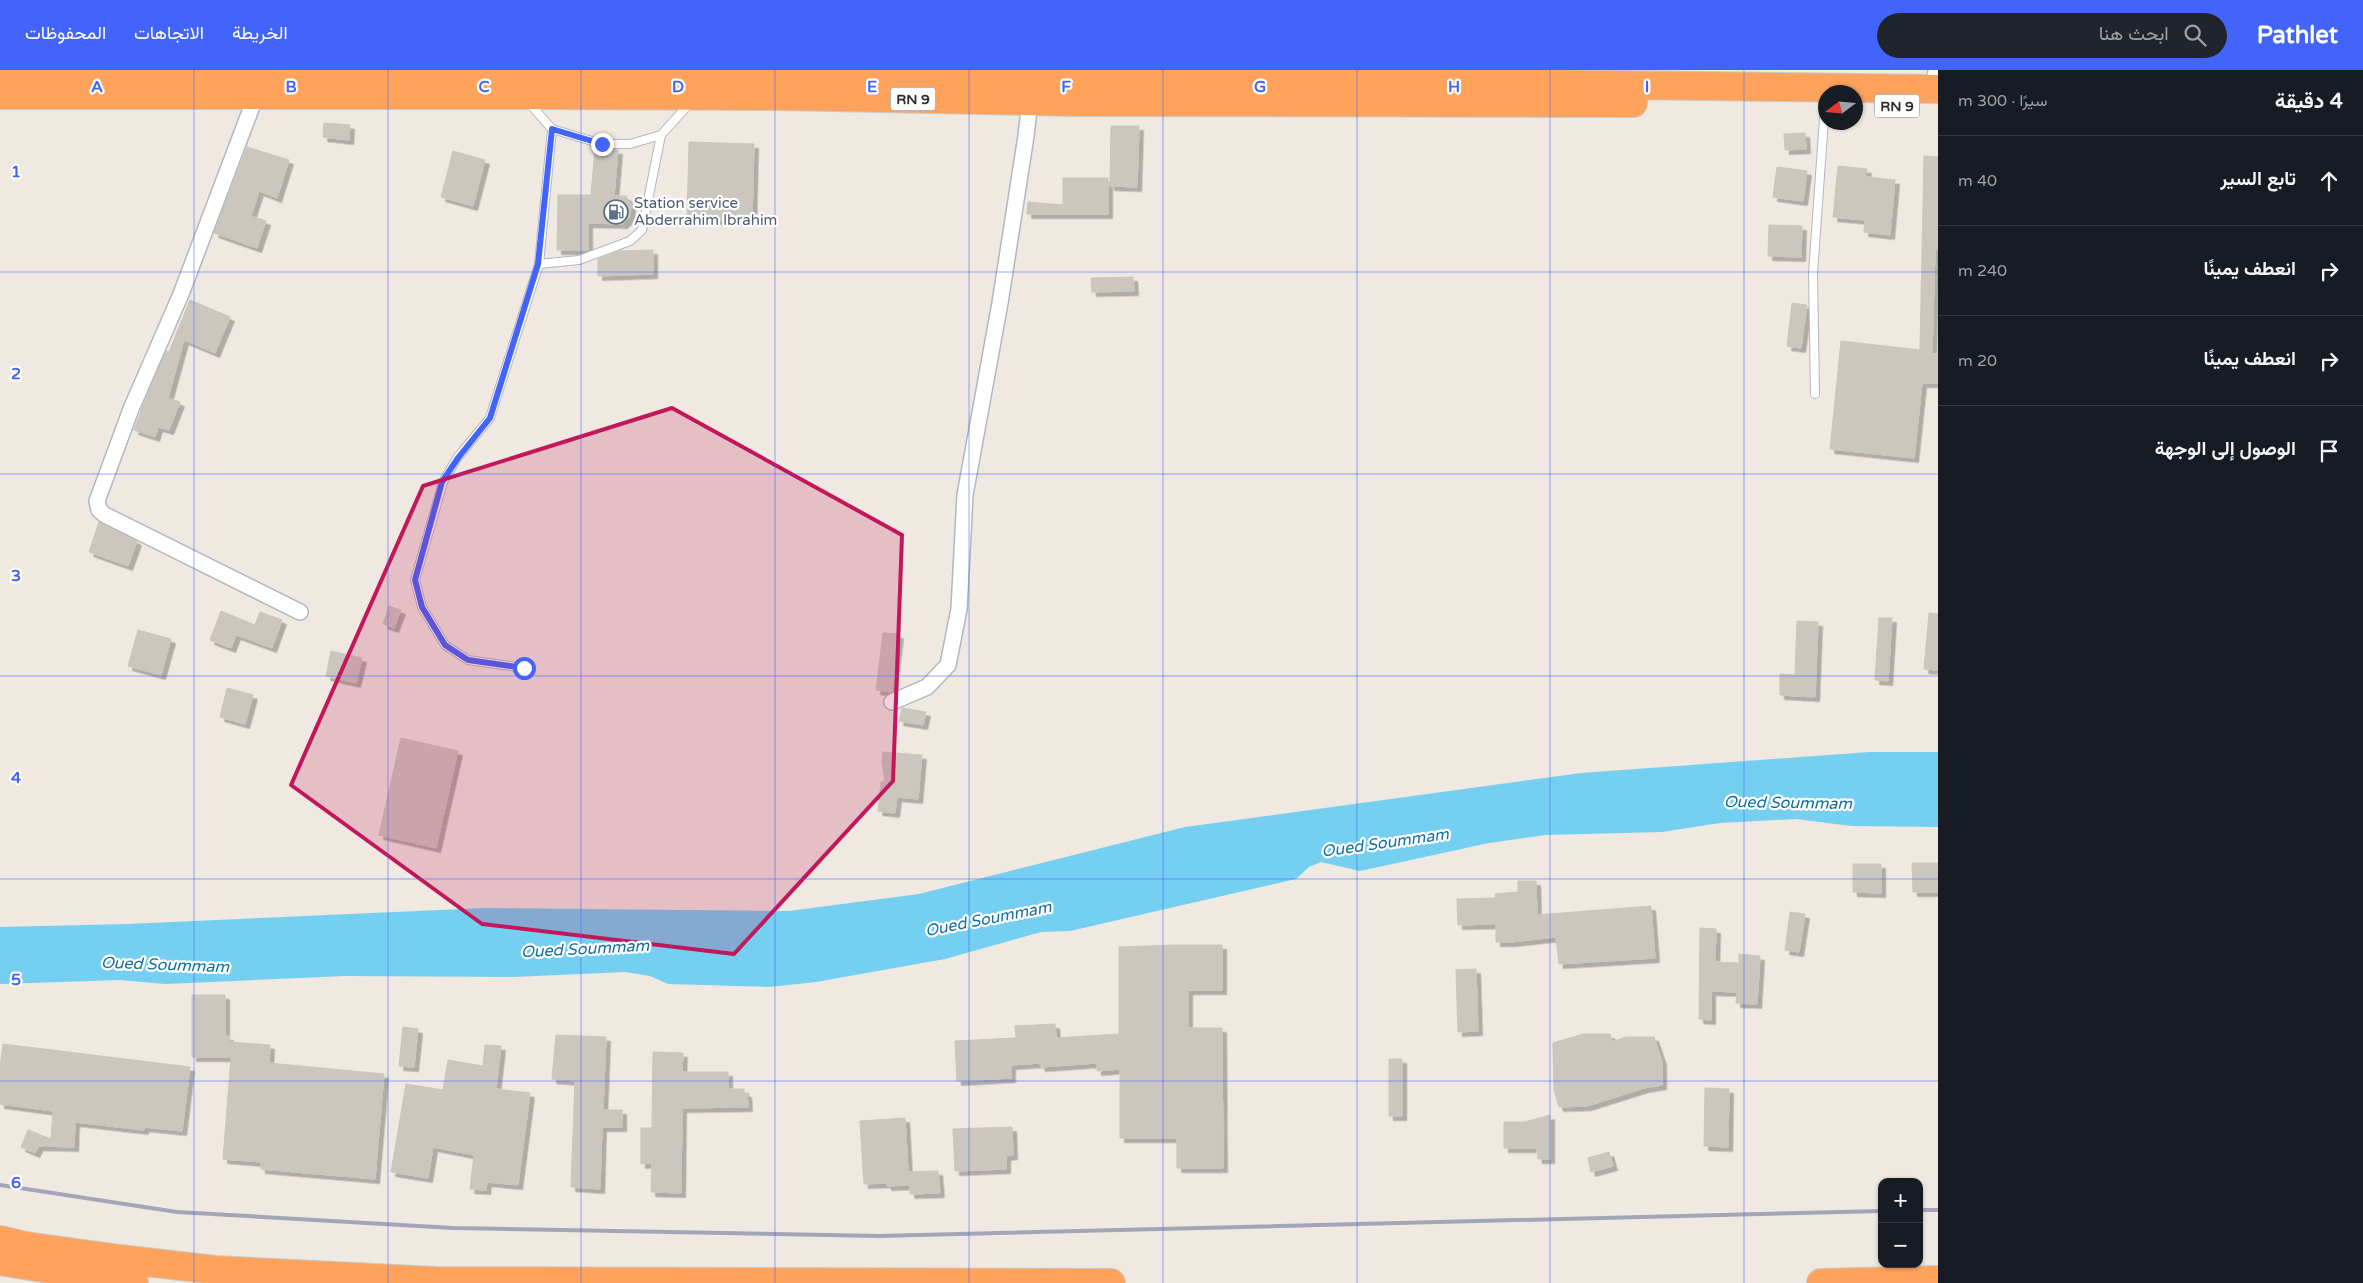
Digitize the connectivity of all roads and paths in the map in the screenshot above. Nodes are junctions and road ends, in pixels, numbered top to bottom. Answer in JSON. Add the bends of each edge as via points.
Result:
{"nodes":[{"id":1,"x":0,"y":71,"type":"edge"},
{"id":2,"x":144,"y":71,"type":"edge"},
{"id":3,"x":996,"y":74,"type":"edge"},
{"id":4,"x":1058,"y":74,"type":"edge"},
{"id":5,"x":1936,"y":89,"type":"edge"},
{"id":6,"x":257,"y":94,"type":"junction"},
{"id":7,"x":520,"y":94,"type":"junction"},
{"id":8,"x":0,"y":95,"type":"edge"},
{"id":9,"x":696,"y":96,"type":"junction"},
{"id":10,"x":1030,"y":101,"type":"junction"},
{"id":11,"x":1818,"y":105,"type":"edge"},
{"id":12,"x":1863,"y":105,"type":"edge"},
{"id":13,"x":552,"y":129,"type":"junction"},
{"id":14,"x":1823,"y":130,"type":"edge"},
{"id":15,"x":661,"y":135,"type":"junction"},
{"id":16,"x":538,"y":264,"type":"junction"},
{"id":17,"x":1815,"y":394,"type":"dead end"},
{"id":18,"x":300,"y":612,"type":"dead end"},
{"id":19,"x":524,"y":668,"type":"dead end"},
{"id":20,"x":892,"y":702,"type":"dead end"},
{"id":21,"x":0,"y":1240,"type":"edge"},
{"id":22,"x":0,"y":1261,"type":"edge"},
{"id":23,"x":1938,"y":1280,"type":"edge"},
{"id":24,"x":134,"y":1283,"type":"edge"},
{"id":25,"x":1111,"y":1283,"type":"edge"},
{"id":26,"x":1821,"y":1283,"type":"edge"}],
"edges":[{"from":1,"to":2,"type":"highway","number":"RN 9"},
{"from":2,"to":3,"type":"highway","number":"RN 9"},
{"from":3,"to":4,"type":"highway","number":"RN 9"},
{"from":4,"to":5,"type":"highway","number":"RN 9"},
{"from":5,"to":12,"type":"highway","number":"RN 9"},
{"from":6,"to":7,"type":"highway","number":"RN 9"},
{"from":6,"to":8,"type":"highway","number":"RN 9"},
{"from":6,"to":18,"type":"street","via":[[97,501],[99,510],[105,515]]},
{"from":7,"to":9,"type":"highway","number":"RN 9"},
{"from":7,"to":13,"type":"lane"},
{"from":9,"to":10,"type":"highway","number":"RN 9"},
{"from":9,"to":15,"type":"lane"},
{"from":10,"to":11,"type":"highway","number":"RN 9"},
{"from":10,"to":20,"type":"street","via":[[1000,303],[966,495],[959,609],[948,665],[927,686]]},
{"from":13,"to":15,"type":"lane","via":[[602,144],[630,144]]},
{"from":13,"to":16,"type":"lane"},
{"from":14,"to":17,"type":"lane","via":[[1813,273]]},
{"from":15,"to":16,"type":"lane","via":[[642,230],[630,240],[579,260]]},
{"from":16,"to":19,"type":"lane","via":[[490,418],[442,482],[415,580],[422,607],[445,645],[468,660]]},
{"from":21,"to":25,"type":"highway","via":[[103,1257],[215,1270],[415,1280]]},
{"from":22,"to":24,"type":"highway"},
{"from":23,"to":26,"type":"highway"}]}
